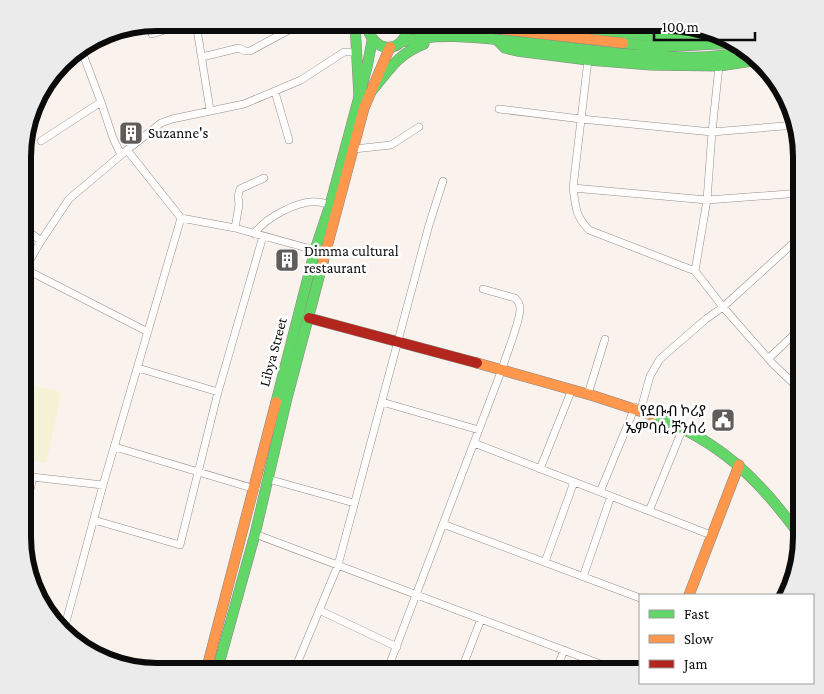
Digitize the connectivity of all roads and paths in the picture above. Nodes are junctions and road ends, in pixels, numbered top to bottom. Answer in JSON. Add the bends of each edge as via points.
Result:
{"nodes":[{"id":1,"x":198,"y":32,"type":"edge"},
{"id":2,"x":285,"y":32,"type":"edge"},
{"id":3,"x":355,"y":32,"type":"edge"},
{"id":4,"x":368,"y":32,"type":"edge"},
{"id":5,"x":408,"y":32,"type":"edge"},
{"id":6,"x":534,"y":32,"type":"edge"},
{"id":7,"x":612,"y":32,"type":"edge"},
{"id":8,"x":682,"y":33,"type":"edge"},
{"id":9,"x":701,"y":36,"type":"edge"},
{"id":10,"x":461,"y":38,"type":"junction"},
{"id":11,"x":681,"y":38,"type":"junction"},
{"id":12,"x":497,"y":40,"type":"junction"},
{"id":13,"x":372,"y":41,"type":"junction"},
{"id":14,"x":401,"y":42,"type":"junction"},
{"id":15,"x":724,"y":45,"type":"edge"},
{"id":16,"x":390,"y":47,"type":"junction"},
{"id":17,"x":356,"y":52,"type":"junction"},
{"id":18,"x":737,"y":53,"type":"edge"},
{"id":19,"x":84,"y":56,"type":"edge"},
{"id":20,"x":202,"y":56,"type":"junction"},
{"id":21,"x":588,"y":60,"type":"junction"},
{"id":22,"x":748,"y":62,"type":"edge"},
{"id":23,"x":719,"y":66,"type":"junction"},
{"id":24,"x":274,"y":92,"type":"junction"},
{"id":25,"x":370,"y":93,"type":"junction"},
{"id":26,"x":359,"y":96,"type":"junction"},
{"id":27,"x":101,"y":102,"type":"junction"},
{"id":28,"x":499,"y":109,"type":"dead end"},
{"id":29,"x":210,"y":110,"type":"junction"},
{"id":30,"x":582,"y":119,"type":"junction"},
{"id":31,"x":788,"y":126,"type":"edge"},
{"id":32,"x":419,"y":127,"type":"dead end"},
{"id":33,"x":712,"y":132,"type":"junction"},
{"id":34,"x":41,"y":140,"type":"dead end"},
{"id":35,"x":289,"y":140,"type":"dead end"},
{"id":36,"x":354,"y":149,"type":"junction"},
{"id":37,"x":124,"y":152,"type":"junction"},
{"id":38,"x":264,"y":178,"type":"dead end"},
{"id":39,"x":442,"y":181,"type":"dead end"},
{"id":40,"x":573,"y":188,"type":"junction"},
{"id":41,"x":792,"y":194,"type":"edge"},
{"id":42,"x":707,"y":200,"type":"junction"},
{"id":43,"x":330,"y":205,"type":"junction"},
{"id":44,"x":181,"y":218,"type":"junction"},
{"id":45,"x":235,"y":228,"type":"junction"},
{"id":46,"x":31,"y":234,"type":"edge"},
{"id":47,"x":254,"y":234,"type":"junction"},
{"id":48,"x":263,"y":236,"type":"junction"},
{"id":49,"x":41,"y":241,"type":"junction"},
{"id":50,"x":792,"y":244,"type":"edge"},
{"id":51,"x":320,"y":252,"type":"junction"},
{"id":52,"x":31,"y":258,"type":"edge"},
{"id":53,"x":695,"y":271,"type":"junction"},
{"id":54,"x":31,"y":275,"type":"edge"},
{"id":55,"x":483,"y":289,"type":"dead end"},
{"id":56,"x":723,"y":307,"type":"junction"},
{"id":57,"x":309,"y":318,"type":"junction"},
{"id":58,"x":148,"y":332,"type":"junction"},
{"id":59,"x":792,"y":336,"type":"edge"},
{"id":60,"x":605,"y":339,"type":"dead end"},
{"id":61,"x":397,"y":343,"type":"junction"},
{"id":62,"x":769,"y":358,"type":"junction"},
{"id":63,"x":138,"y":368,"type":"junction"},
{"id":64,"x":502,"y":369,"type":"junction"},
{"id":65,"x":793,"y":383,"type":"edge"},
{"id":66,"x":572,"y":389,"type":"junction"},
{"id":67,"x":218,"y":392,"type":"junction"},
{"id":68,"x":588,"y":394,"type":"junction"},
{"id":69,"x":382,"y":402,"type":"junction"},
{"id":70,"x":638,"y":408,"type":"junction"},
{"id":71,"x":683,"y":428,"type":"junction"},
{"id":72,"x":479,"y":430,"type":"junction"},
{"id":73,"x":474,"y":443,"type":"junction"},
{"id":74,"x":115,"y":447,"type":"junction"},
{"id":75,"x":739,"y":465,"type":"junction"},
{"id":76,"x":540,"y":469,"type":"junction"},
{"id":77,"x":198,"y":471,"type":"junction"},
{"id":78,"x":33,"y":478,"type":"joint"},
{"id":79,"x":268,"y":479,"type":"junction"},
{"id":80,"x":574,"y":482,"type":"junction"},
{"id":81,"x":32,"y":483,"type":"edge"},
{"id":82,"x":103,"y":485,"type":"junction"},
{"id":83,"x":254,"y":489,"type":"junction"},
{"id":84,"x":265,"y":492,"type":"junction"},
{"id":85,"x":600,"y":492,"type":"junction"},
{"id":86,"x":611,"y":496,"type":"junction"},
{"id":87,"x":354,"y":503,"type":"junction"},
{"id":88,"x":649,"y":511,"type":"junction"},
{"id":89,"x":94,"y":520,"type":"junction"},
{"id":90,"x":443,"y":524,"type":"junction"},
{"id":91,"x":793,"y":527,"type":"edge"},
{"id":92,"x":256,"y":534,"type":"junction"},
{"id":93,"x":711,"y":535,"type":"junction"},
{"id":94,"x":545,"y":562,"type":"junction"},
{"id":95,"x":338,"y":565,"type":"junction"},
{"id":96,"x":583,"y":577,"type":"junction"},
{"id":97,"x":689,"y":594,"type":"edge"},
{"id":98,"x":416,"y":595,"type":"junction"},
{"id":99,"x":639,"y":598,"type":"edge"},
{"id":100,"x":319,"y":610,"type":"junction"},
{"id":101,"x":480,"y":619,"type":"junction"},
{"id":102,"x":66,"y":623,"type":"edge"},
{"id":103,"x":397,"y":646,"type":"junction"},
{"id":104,"x":564,"y":650,"type":"junction"},
{"id":105,"x":465,"y":662,"type":"edge"},
{"id":106,"x":559,"y":662,"type":"edge"},
{"id":107,"x":596,"y":662,"type":"edge"},
{"id":108,"x":208,"y":663,"type":"edge"},
{"id":109,"x":220,"y":663,"type":"edge"},
{"id":110,"x":297,"y":663,"type":"edge"},
{"id":111,"x":390,"y":663,"type":"edge"}],
"edges":[{"from":1,"to":20,"type":"street"},
{"from":2,"to":20,"type":"street","via":[[250,50],[240,48]]},
{"from":3,"to":17,"type":"main road"},
{"from":4,"to":13,"type":"main road"},
{"from":5,"to":14,"type":"main road"},
{"from":6,"to":15,"type":"main road","via":[[659,47]]},
{"from":7,"to":11,"type":"main road"},
{"from":8,"to":11,"type":"street"},
{"from":9,"to":11,"type":"main road"},
{"from":10,"to":12,"type":"main road"},
{"from":10,"to":14,"type":"main road","via":[[420,37]]},
{"from":10,"to":25,"type":"main road","via":[[410,48],[391,65]]},
{"from":12,"to":18,"type":"main road","via":[[671,57]]},
{"from":12,"to":21,"type":"main road","via":[[505,48],[517,51]]},
{"from":13,"to":16,"type":"main road"},
{"from":13,"to":26,"type":"main road","name":"Libya Street"},
{"from":14,"to":16,"type":"main road"},
{"from":16,"to":25,"type":"main road","name":"Libya Street"},
{"from":17,"to":24,"type":"street","via":[[344,52],[301,80]]},
{"from":17,"to":26,"type":"main road"},
{"from":19,"to":27,"type":"street"},
{"from":20,"to":29,"type":"street"},
{"from":21,"to":23,"type":"main road"},
{"from":21,"to":30,"type":"street"},
{"from":22,"to":23,"type":"main road"},
{"from":23,"to":33,"type":"street"},
{"from":24,"to":29,"type":"street","via":[[244,104]]},
{"from":24,"to":35,"type":"street"},
{"from":25,"to":36,"type":"main road","name":"Libya Street"},
{"from":26,"to":43,"type":"main road","name":"Libya Street"},
{"from":27,"to":34,"type":"street"},
{"from":27,"to":37,"type":"street","via":[[113,138]]},
{"from":28,"to":30,"type":"street"},
{"from":29,"to":37,"type":"street","via":[[161,123]]},
{"from":30,"to":33,"type":"street"},
{"from":30,"to":40,"type":"street"},
{"from":31,"to":33,"type":"street"},
{"from":32,"to":36,"type":"street","via":[[391,145]]},
{"from":33,"to":42,"type":"street"},
{"from":36,"to":51,"type":"main road","name":"Libya Street"},
{"from":37,"to":44,"type":"street"},
{"from":37,"to":49,"type":"street","via":[[70,199]]},
{"from":38,"to":45,"type":"street","via":[[240,189]]},
{"from":39,"to":61,"type":"street"},
{"from":40,"to":42,"type":"street"},
{"from":40,"to":53,"type":"street","via":[[575,209],[589,230]]},
{"from":41,"to":42,"type":"street"},
{"from":42,"to":53,"type":"street"},
{"from":43,"to":47,"type":"street","via":[[318,202],[290,208],[261,225]]},
{"from":43,"to":51,"type":"main road","name":"Libya Street"},
{"from":44,"to":45,"type":"street"},
{"from":44,"to":58,"type":"street"},
{"from":45,"to":47,"type":"street"},
{"from":46,"to":49,"type":"street"},
{"from":47,"to":48,"type":"street"},
{"from":48,"to":51,"type":"street"},
{"from":48,"to":67,"type":"street"},
{"from":49,"to":52,"type":"street"},
{"from":50,"to":56,"type":"street"},
{"from":51,"to":57,"type":"main road","name":"Libya Street"},
{"from":51,"to":83,"type":"main road","name":"Libya Street"},
{"from":53,"to":56,"type":"street"},
{"from":54,"to":58,"type":"street"},
{"from":55,"to":64,"type":"street","via":[[519,302],[518,319]]},
{"from":56,"to":62,"type":"street"},
{"from":56,"to":70,"type":"street","via":[[660,358]]},
{"from":57,"to":61,"type":"main road"},
{"from":57,"to":79,"type":"main road","name":"Libya Street"},
{"from":58,"to":63,"type":"street"},
{"from":59,"to":62,"type":"street"},
{"from":60,"to":68,"type":"street"},
{"from":61,"to":64,"type":"main road"},
{"from":61,"to":69,"type":"street"},
{"from":62,"to":65,"type":"street"},
{"from":63,"to":67,"type":"street"},
{"from":63,"to":74,"type":"street"},
{"from":64,"to":66,"type":"main road"},
{"from":64,"to":72,"type":"street"},
{"from":66,"to":68,"type":"main road"},
{"from":66,"to":76,"type":"street"},
{"from":67,"to":77,"type":"street"},
{"from":68,"to":70,"type":"main road"},
{"from":69,"to":72,"type":"street"},
{"from":69,"to":87,"type":"street"},
{"from":70,"to":71,"type":"main road"},
{"from":70,"to":85,"type":"street"},
{"from":71,"to":75,"type":"main road"},
{"from":71,"to":88,"type":"street"},
{"from":72,"to":73,"type":"street"},
{"from":73,"to":76,"type":"street"},
{"from":73,"to":90,"type":"street"},
{"from":74,"to":77,"type":"street"},
{"from":74,"to":82,"type":"street"},
{"from":75,"to":91,"type":"main road","via":[[759,484]]},
{"from":75,"to":93,"type":"main road"},
{"from":76,"to":80,"type":"street"},
{"from":77,"to":83,"type":"street"},
{"from":77,"to":89,"type":"street","via":[[180,545]]},
{"from":78,"to":81,"type":"street"},
{"from":78,"to":82,"type":"street"},
{"from":79,"to":84,"type":"main road","name":"Libya Street"},
{"from":79,"to":87,"type":"street"},
{"from":80,"to":85,"type":"street"},
{"from":80,"to":94,"type":"street"},
{"from":82,"to":89,"type":"street"},
{"from":83,"to":84,"type":"street"},
{"from":83,"to":108,"type":"main road","name":"Libya Street"},
{"from":84,"to":92,"type":"main road","name":"Libya Street"},
{"from":85,"to":86,"type":"street"},
{"from":86,"to":88,"type":"street"},
{"from":86,"to":96,"type":"street"},
{"from":87,"to":95,"type":"street"},
{"from":88,"to":93,"type":"street"},
{"from":89,"to":102,"type":"street"},
{"from":90,"to":94,"type":"street"},
{"from":90,"to":98,"type":"street"},
{"from":92,"to":95,"type":"street"},
{"from":92,"to":109,"type":"main road","name":"Libya Street"},
{"from":93,"to":97,"type":"main road"},
{"from":94,"to":96,"type":"street"},
{"from":95,"to":98,"type":"street"},
{"from":95,"to":100,"type":"street"},
{"from":96,"to":99,"type":"street"},
{"from":98,"to":101,"type":"street"},
{"from":98,"to":103,"type":"street"},
{"from":100,"to":103,"type":"street"},
{"from":100,"to":110,"type":"street"},
{"from":101,"to":104,"type":"street"},
{"from":101,"to":105,"type":"street"},
{"from":103,"to":111,"type":"street"},
{"from":104,"to":106,"type":"street"},
{"from":104,"to":107,"type":"street"}]}
